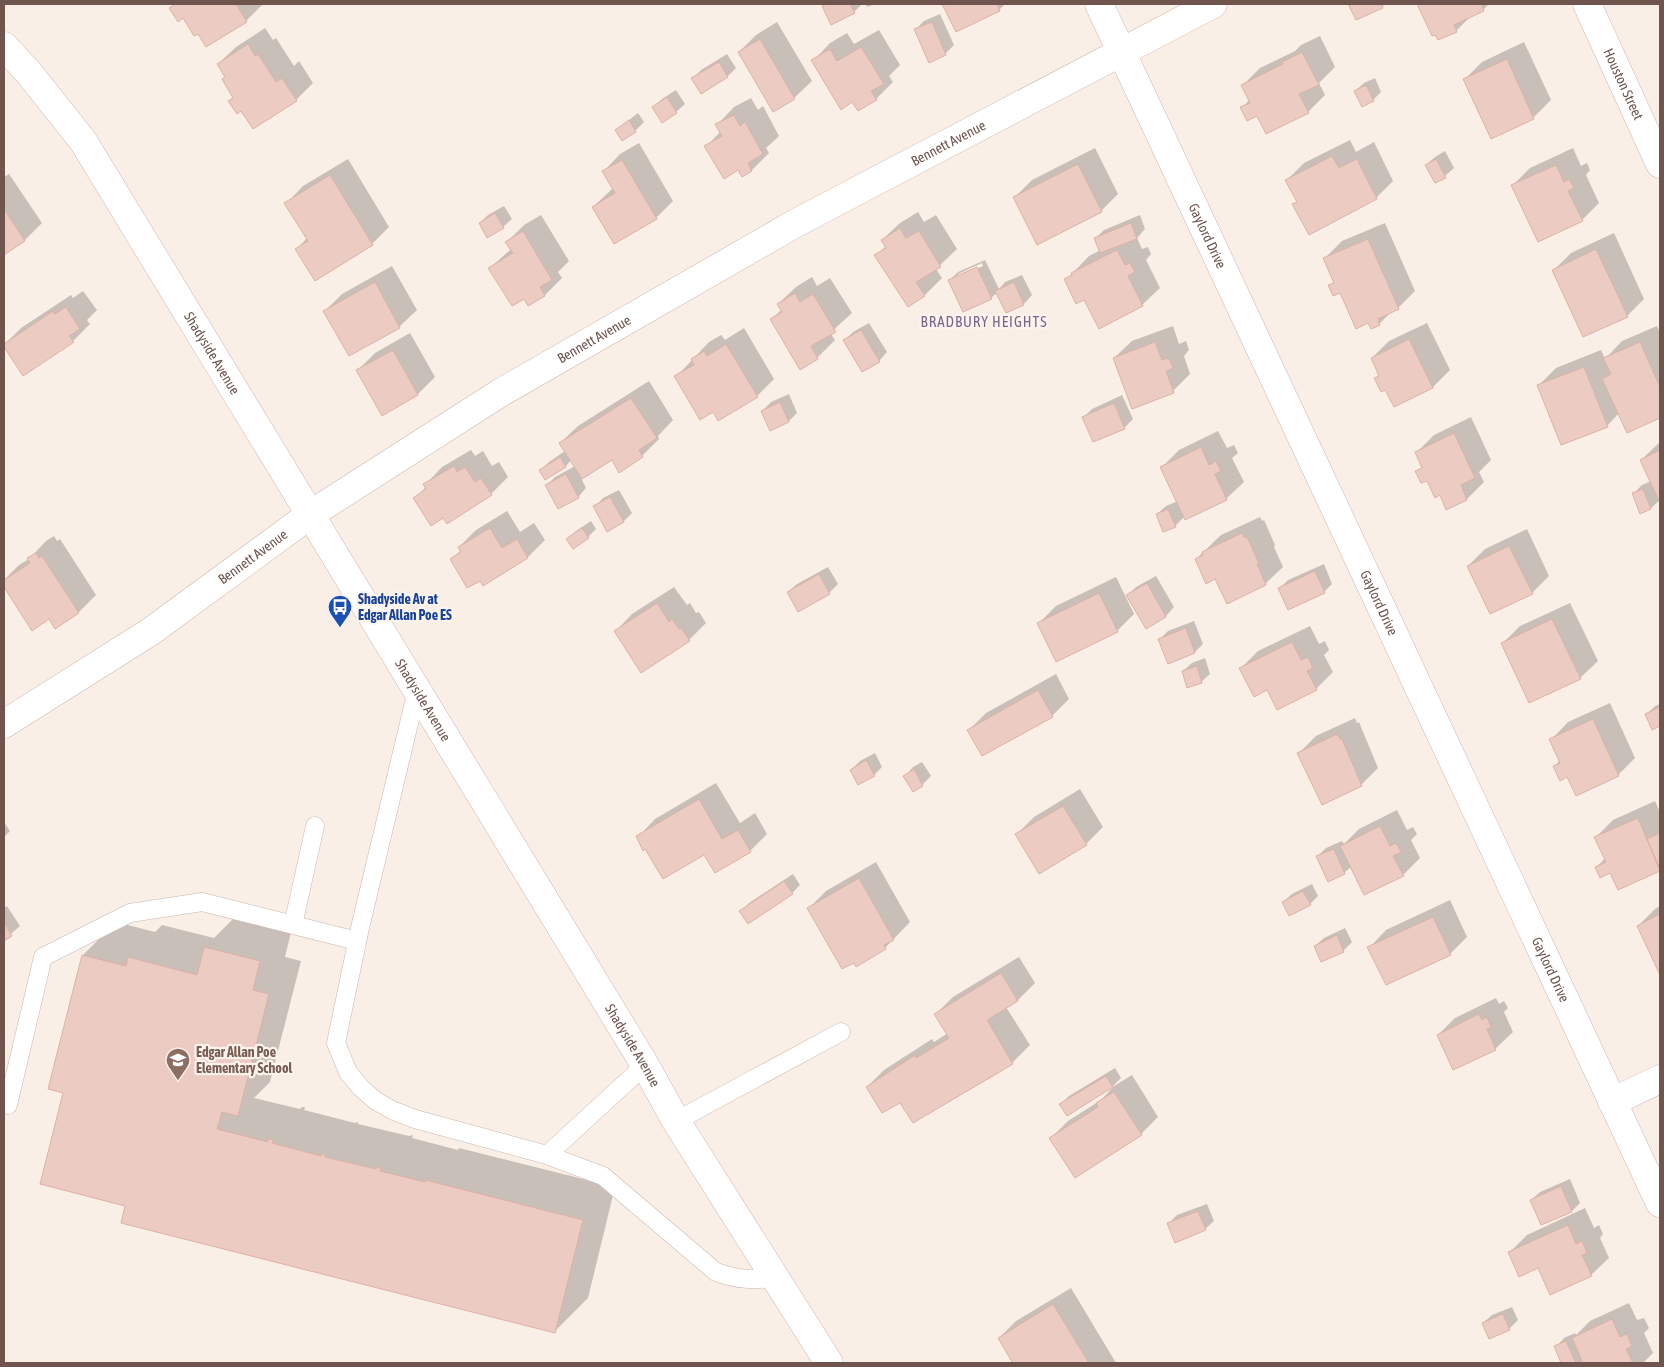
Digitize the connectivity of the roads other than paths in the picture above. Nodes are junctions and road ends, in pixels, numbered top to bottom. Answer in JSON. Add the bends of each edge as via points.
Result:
{"nodes":[{"id":1,"x":1099,"y":4,"type":"edge"},
{"id":2,"x":1213,"y":4,"type":"edge"},
{"id":3,"x":1587,"y":4,"type":"edge"},
{"id":4,"x":4,"y":46,"type":"edge"},
{"id":5,"x":1122,"y":52,"type":"junction"},
{"id":6,"x":1660,"y":164,"type":"edge"},
{"id":7,"x":311,"y":514,"type":"junction"},
{"id":8,"x":417,"y":690,"type":"junction"},
{"id":9,"x":4,"y":724,"type":"edge"},
{"id":10,"x":315,"y":826,"type":"dead end"},
{"id":11,"x":293,"y":925,"type":"junction"},
{"id":12,"x":357,"y":941,"type":"junction"},
{"id":13,"x":841,"y":1032,"type":"dead end"},
{"id":14,"x":645,"y":1065,"type":"junction"},
{"id":15,"x":1660,"y":1079,"type":"edge"},
{"id":16,"x":1612,"y":1102,"type":"junction"},
{"id":17,"x":8,"y":1105,"type":"dead end"},
{"id":18,"x":676,"y":1121,"type":"junction"},
{"id":19,"x":547,"y":1155,"type":"junction"},
{"id":20,"x":1660,"y":1203,"type":"edge"},
{"id":21,"x":777,"y":1278,"type":"junction"},
{"id":22,"x":829,"y":1363,"type":"edge"}],
"edges":[{"from":1,"to":5,"type":"street","name":"Gaylord Drive"},
{"from":2,"to":5,"type":"street","name":"Bennett Avenue"},
{"from":3,"to":6,"type":"street","name":"Houston Street"},
{"from":4,"to":7,"type":"street","name":"Shadyside Avenue","via":[[83,141]]},
{"from":5,"to":7,"type":"street","name":"Bennett Avenue","via":[[796,223],[652,305],[500,393]]},
{"from":5,"to":16,"type":"street","name":"Gaylord Drive"},
{"from":7,"to":8,"type":"street","name":"Shadyside Avenue"},
{"from":7,"to":9,"type":"street","name":"Bennett Avenue","via":[[150,632]]},
{"from":8,"to":12,"type":"lane"},
{"from":8,"to":14,"type":"street","name":"Shadyside Avenue"},
{"from":10,"to":11,"type":"lane"},
{"from":11,"to":12,"type":"lane"},
{"from":11,"to":17,"type":"lane","via":[[202,902],[130,913],[42,957]]},
{"from":12,"to":19,"type":"lane","via":[[336,1043],[348,1072],[361,1088],[376,1101],[415,1119]]},
{"from":13,"to":18,"type":"lane"},
{"from":14,"to":18,"type":"street","name":"Shadyside Avenue"},
{"from":14,"to":19,"type":"lane"},
{"from":15,"to":16,"type":"street"},
{"from":16,"to":20,"type":"street","name":"Gaylord Drive"},
{"from":18,"to":21,"type":"street","name":"Shadyside Avenue"},
{"from":19,"to":21,"type":"lane","via":[[603,1176],[716,1272],[751,1280]]},
{"from":21,"to":22,"type":"street","name":"Shadyside Avenue"}]}
